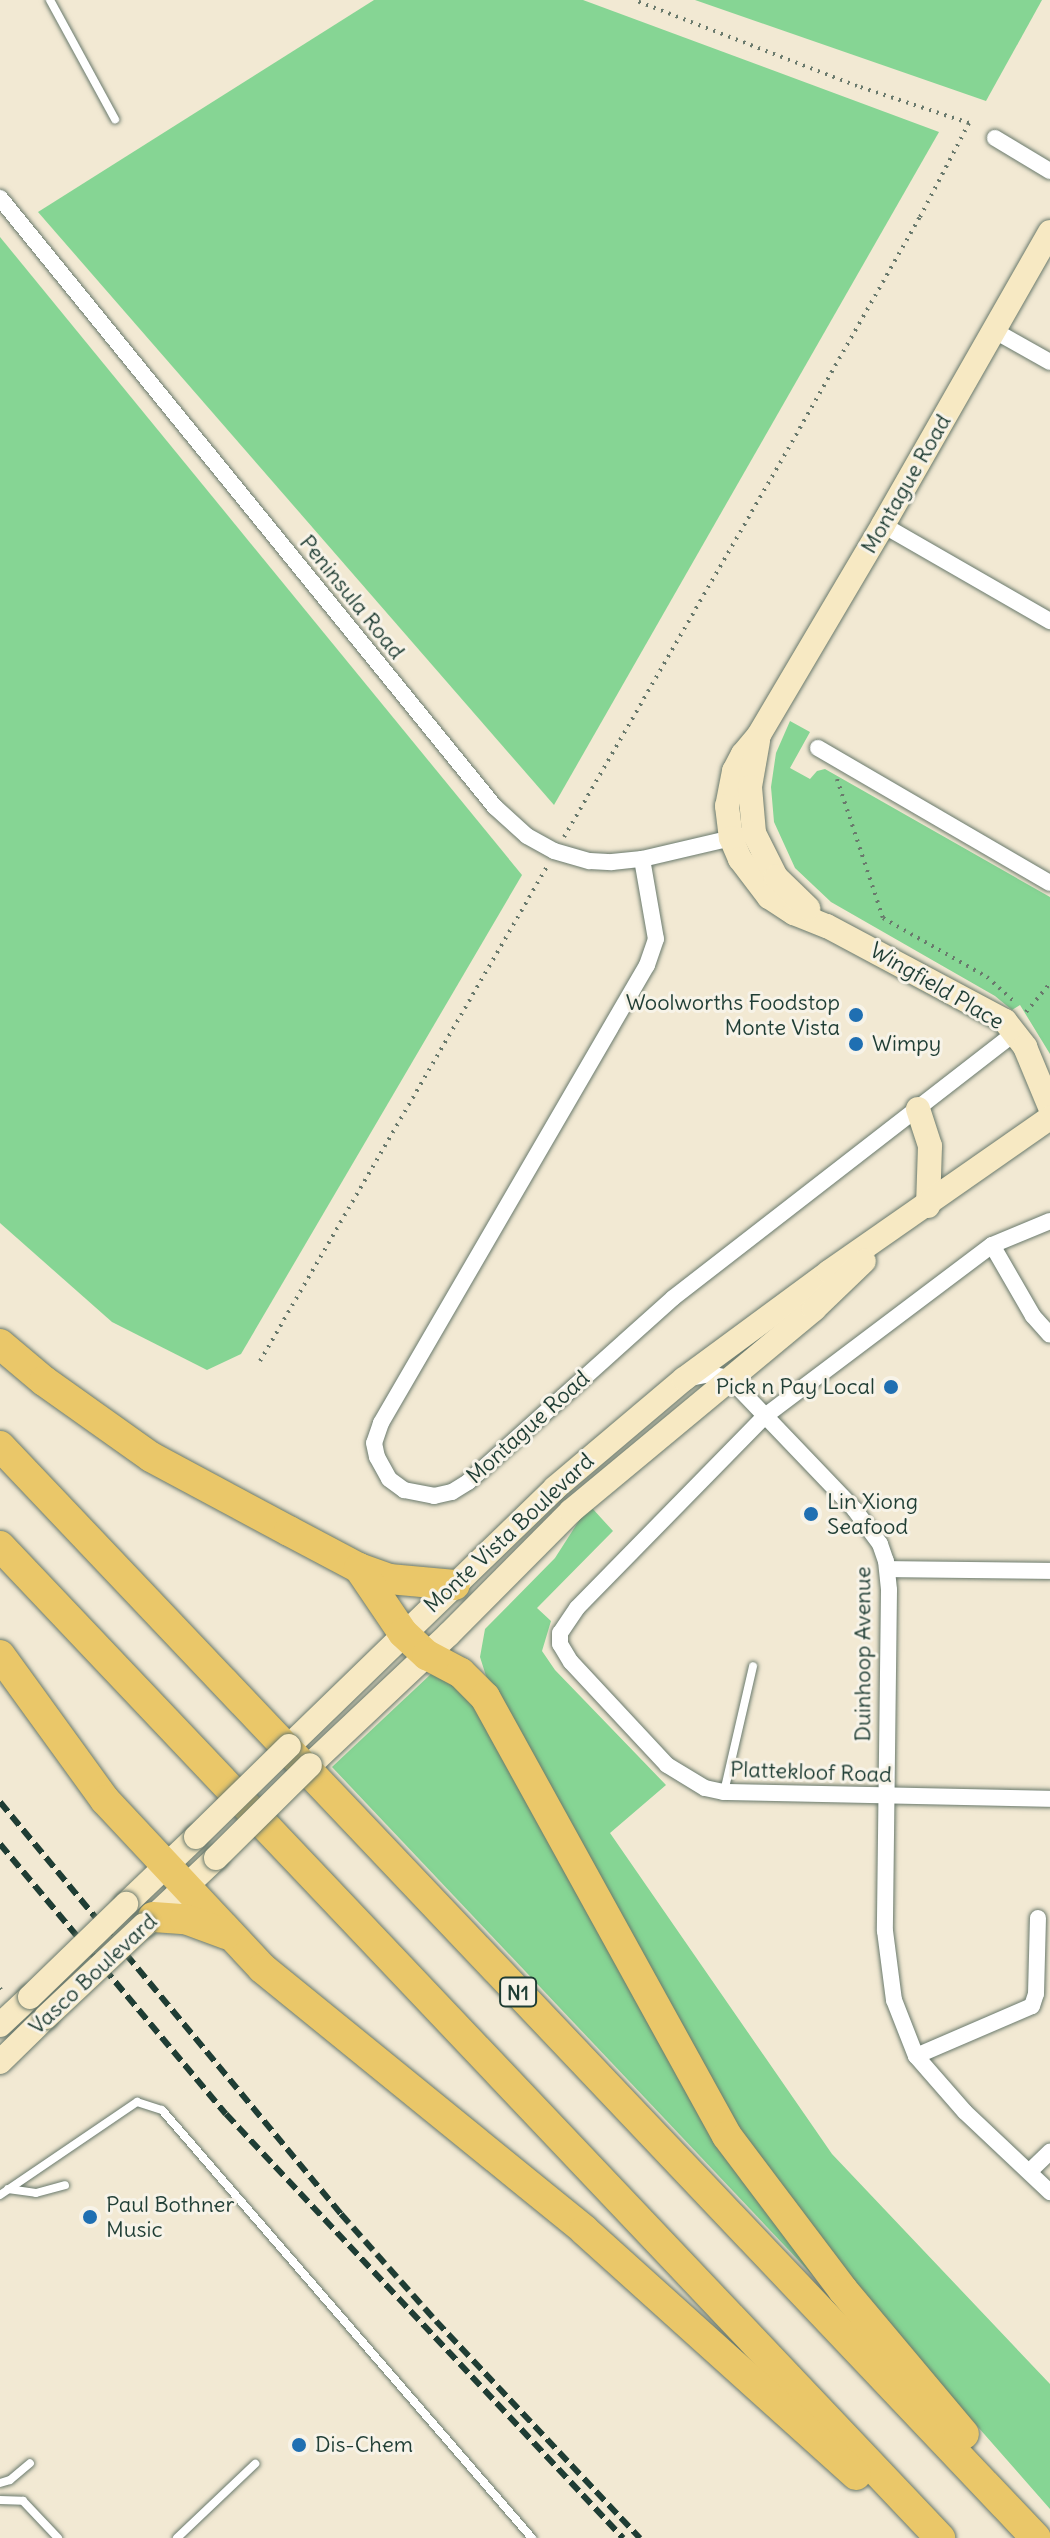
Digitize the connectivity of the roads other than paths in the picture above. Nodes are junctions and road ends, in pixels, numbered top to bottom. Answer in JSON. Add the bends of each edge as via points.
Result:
{"nodes":[{"id":1,"x":50,"y":0,"type":"edge"},
{"id":2,"x":115,"y":119,"type":"dead end"},
{"id":3,"x":995,"y":138,"type":"dead end"},
{"id":4,"x":1050,"y":171,"type":"edge"},
{"id":5,"x":0,"y":198,"type":"edge"},
{"id":6,"x":1050,"y":232,"type":"edge"},
{"id":7,"x":993,"y":330,"type":"junction"},
{"id":8,"x":1050,"y":362,"type":"edge"},
{"id":9,"x":883,"y":525,"type":"junction"},
{"id":10,"x":1050,"y":621,"type":"edge"},
{"id":11,"x":818,"y":748,"type":"dead end"},
{"id":12,"x":742,"y":836,"type":"junction"},
{"id":13,"x":642,"y":859,"type":"junction"},
{"id":14,"x":1050,"y":883,"type":"edge"},
{"id":15,"x":1015,"y":1033,"type":"junction"},
{"id":16,"x":1050,"y":1107,"type":"edge"},
{"id":17,"x":918,"y":1109,"type":"junction"},
{"id":18,"x":1050,"y":1118,"type":"edge"},
{"id":19,"x":928,"y":1206,"type":"junction"},
{"id":20,"x":1050,"y":1221,"type":"edge"},
{"id":21,"x":884,"y":1237,"type":"junction"},
{"id":22,"x":992,"y":1245,"type":"junction"},
{"id":23,"x":1050,"y":1335,"type":"edge"},
{"id":24,"x":0,"y":1344,"type":"edge"},
{"id":25,"x":729,"y":1378,"type":"junction"},
{"id":26,"x":684,"y":1379,"type":"junction"},
{"id":27,"x":764,"y":1417,"type":"junction"},
{"id":28,"x":0,"y":1446,"type":"edge"},
{"id":29,"x":0,"y":1546,"type":"edge"},
{"id":30,"x":359,"y":1568,"type":"junction"},
{"id":31,"x":888,"y":1569,"type":"junction"},
{"id":32,"x":1050,"y":1571,"type":"edge"},
{"id":33,"x":455,"y":1585,"type":"junction"},
{"id":34,"x":403,"y":1633,"type":"junction"},
{"id":35,"x":0,"y":1655,"type":"edge"},
{"id":36,"x":427,"y":1655,"type":"junction"},
{"id":37,"x":753,"y":1666,"type":"dead end"},
{"id":38,"x":724,"y":1792,"type":"junction"},
{"id":39,"x":885,"y":1796,"type":"junction"},
{"id":40,"x":1050,"y":1799,"type":"edge"},
{"id":41,"x":176,"y":1876,"type":"junction"},
{"id":42,"x":141,"y":1915,"type":"junction"},
{"id":43,"x":1038,"y":1918,"type":"dead end"},
{"id":44,"x":228,"y":1934,"type":"junction"},
{"id":45,"x":0,"y":2025,"type":"edge"},
{"id":46,"x":916,"y":2056,"type":"junction"},
{"id":47,"x":0,"y":2062,"type":"edge"},
{"id":48,"x":1050,"y":2152,"type":"edge"},
{"id":49,"x":1030,"y":2171,"type":"junction"},
{"id":50,"x":65,"y":2185,"type":"dead end"},
{"id":51,"x":4,"y":2192,"type":"edge"},
{"id":52,"x":1050,"y":2192,"type":"edge"},
{"id":53,"x":30,"y":2463,"type":"dead end"},
{"id":54,"x":255,"y":2464,"type":"dead end"},
{"id":55,"x":0,"y":2483,"type":"edge"},
{"id":56,"x":0,"y":2500,"type":"edge"},
{"id":57,"x":1050,"y":2529,"type":"edge"},
{"id":58,"x":58,"y":2538,"type":"edge"},
{"id":59,"x":177,"y":2538,"type":"edge"},
{"id":60,"x":532,"y":2538,"type":"edge"},
{"id":61,"x":931,"y":2538,"type":"edge"},
{"id":62,"x":940,"y":2538,"type":"edge"},
{"id":63,"x":1036,"y":2538,"type":"edge"}],
"edges":[{"from":1,"to":2,"type":"lane"},
{"from":3,"to":4,"type":"street"},
{"from":5,"to":13,"type":"street","name":"Peninsula Road","via":[[495,807],[527,836],[554,851],[590,861]]},
{"from":6,"to":7,"type":"main road","name":"Montague Road"},
{"from":7,"to":8,"type":"street"},
{"from":7,"to":9,"type":"main road","name":"Montague Road"},
{"from":9,"to":10,"type":"street"},
{"from":9,"to":12,"type":"main road","name":"Montague Road","via":[[734,771],[727,806]]},
{"from":11,"to":14,"type":"street"},
{"from":12,"to":13,"type":"street","name":"Peninsula Road"},
{"from":12,"to":15,"type":"main road","name":"Wingfield Place","via":[[827,926],[987,1010]]},
{"from":13,"to":17,"type":"street","name":"Montague Road","via":[[655,922],[652,954],[381,1423],[374,1443],[389,1479],[404,1490],[434,1496],[468,1482],[673,1298]]},
{"from":15,"to":16,"type":"main road","name":"Wingfield Place"},
{"from":15,"to":17,"type":"street","name":"Montague Road"},
{"from":17,"to":19,"type":"main road","via":[[930,1146]]},
{"from":18,"to":19,"type":"main road","name":"Monte Vista Boulevard"},
{"from":19,"to":21,"type":"main road","name":"Monte Vista Boulevard"},
{"from":20,"to":22,"type":"street"},
{"from":21,"to":25,"type":"main road","name":"Monte Vista Boulevard","via":[[840,1286]]},
{"from":21,"to":26,"type":"main road","name":"Monte Vista Boulevard"},
{"from":22,"to":23,"type":"street"},
{"from":22,"to":27,"type":"street"},
{"from":24,"to":30,"type":"highway","via":[[151,1457]]},
{"from":25,"to":26,"type":"street","via":[[710,1374]]},
{"from":25,"to":27,"type":"street","name":"Duinhoop Avenue"},
{"from":25,"to":36,"type":"main road","name":"Monte Vista Boulevard","via":[[571,1511]]},
{"from":26,"to":33,"type":"main road","name":"Monte Vista Boulevard","via":[[555,1488]]},
{"from":27,"to":31,"type":"street","name":"Duinhoop Avenue","via":[[864,1520]]},
{"from":27,"to":38,"type":"street","name":"Plattekloof Road","via":[[560,1633],[564,1653],[657,1754],[688,1781]]},
{"from":28,"to":63,"type":"highway","number":"N1"},
{"from":29,"to":62,"type":"highway"},
{"from":30,"to":33,"type":"highway","via":[[389,1579]]},
{"from":30,"to":34,"type":"highway"},
{"from":31,"to":32,"type":"street"},
{"from":31,"to":39,"type":"street","name":"Duinhoop Avenue"},
{"from":33,"to":34,"type":"main road","name":"Monte Vista Boulevard"},
{"from":34,"to":36,"type":"highway"},
{"from":34,"to":41,"type":"main road","name":"Monte Vista Boulevard","bridge":true,"via":[[196,1837]]},
{"from":35,"to":41,"type":"highway","via":[[105,1800]]},
{"from":36,"to":41,"type":"main road","name":"Monte Vista Boulevard","bridge":true,"via":[[216,1858]]},
{"from":36,"to":57,"type":"highway","via":[[461,1673],[485,1697],[694,2079],[758,2180],[853,2302]]},
{"from":37,"to":38,"type":"lane"},
{"from":38,"to":39,"type":"street","name":"Plattekloof Road"},
{"from":39,"to":40,"type":"street","name":"Plattekloof Road"},
{"from":39,"to":46,"type":"street","name":"Duinhoop Avenue","via":[[885,1931],[894,2000]]},
{"from":41,"to":42,"type":"main road","name":"Vasco Boulevard"},
{"from":41,"to":44,"type":"highway"},
{"from":42,"to":44,"type":"highway","via":[[185,1919]]},
{"from":42,"to":45,"type":"main road","name":"Vasco Boulevard","bridge":true},
{"from":42,"to":47,"type":"main road","name":"Vasco Boulevard","bridge":true},
{"from":43,"to":46,"type":"street","via":[[1032,2006]]},
{"from":44,"to":61,"type":"highway","via":[[262,1968],[584,2230]]},
{"from":46,"to":49,"type":"street","name":"Duinhoop Avenue","via":[[965,2112]]},
{"from":48,"to":49,"type":"street"},
{"from":49,"to":52,"type":"street","name":"Duinhoop Avenue"},
{"from":50,"to":51,"type":"lane","via":[[36,2193]]},
{"from":51,"to":60,"type":"lane","via":[[127,2107],[145,2103],[162,2110]]},
{"from":53,"to":55,"type":"lane"},
{"from":54,"to":59,"type":"lane"},
{"from":56,"to":58,"type":"lane","via":[[23,2501]]}]}
